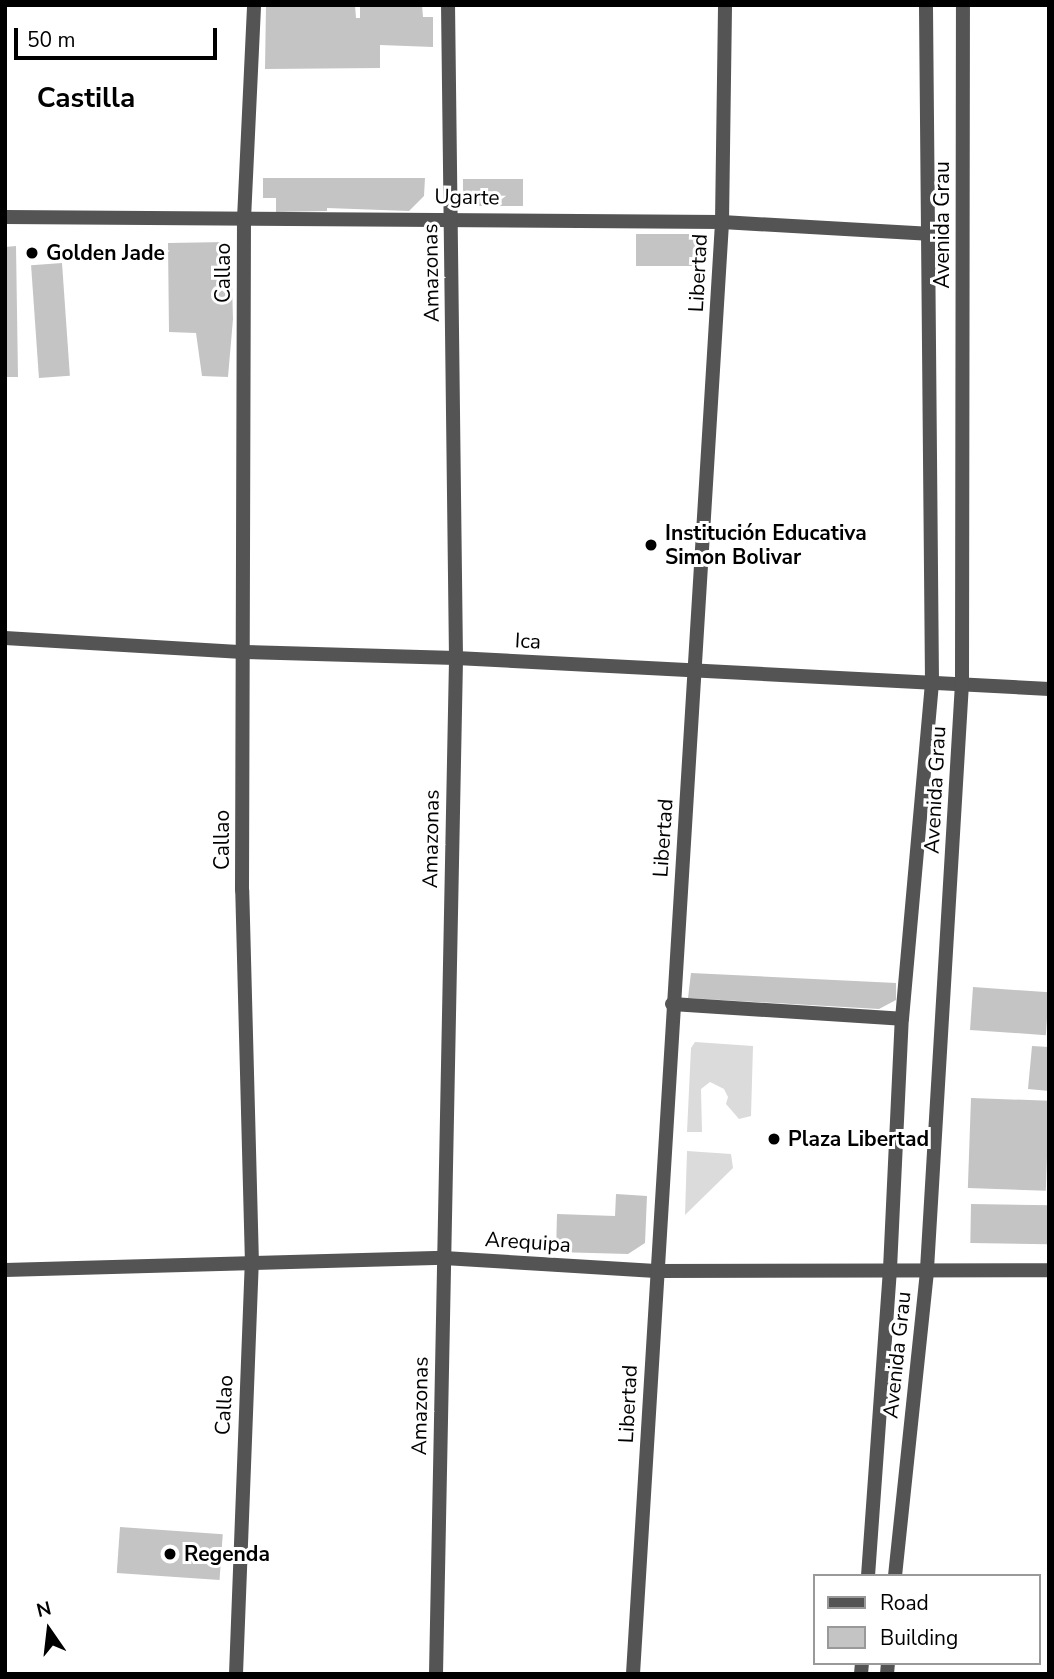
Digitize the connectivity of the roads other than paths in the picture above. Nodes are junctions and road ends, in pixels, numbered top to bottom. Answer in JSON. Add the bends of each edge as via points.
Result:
{"nodes":[{"id":1,"x":254,"y":5,"type":"edge"},
{"id":2,"x":448,"y":5,"type":"edge"},
{"id":3,"x":725,"y":5,"type":"edge"},
{"id":4,"x":926,"y":5,"type":"edge"},
{"id":5,"x":963,"y":5,"type":"edge"},
{"id":6,"x":5,"y":217,"type":"edge"},
{"id":7,"x":451,"y":218,"type":"junction"},
{"id":8,"x":244,"y":219,"type":"junction"},
{"id":9,"x":722,"y":222,"type":"junction"},
{"id":10,"x":928,"y":234,"type":"junction"},
{"id":11,"x":5,"y":638,"type":"edge"},
{"id":12,"x":243,"y":652,"type":"junction"},
{"id":13,"x":456,"y":658,"type":"junction"},
{"id":14,"x":696,"y":669,"type":"junction"},
{"id":15,"x":932,"y":682,"type":"junction"},
{"id":16,"x":962,"y":683,"type":"junction"},
{"id":17,"x":1049,"y":689,"type":"edge"},
{"id":18,"x":672,"y":1004,"type":"junction"},
{"id":19,"x":902,"y":1019,"type":"junction"},
{"id":20,"x":444,"y":1258,"type":"junction"},
{"id":21,"x":252,"y":1265,"type":"junction"},
{"id":22,"x":890,"y":1269,"type":"junction"},
{"id":23,"x":928,"y":1269,"type":"junction"},
{"id":24,"x":5,"y":1270,"type":"edge"},
{"id":25,"x":1049,"y":1270,"type":"edge"},
{"id":26,"x":656,"y":1271,"type":"junction"},
{"id":27,"x":868,"y":1574,"type":"edge"},
{"id":28,"x":895,"y":1574,"type":"edge"},
{"id":29,"x":236,"y":1674,"type":"edge"},
{"id":30,"x":436,"y":1674,"type":"edge"},
{"id":31,"x":633,"y":1674,"type":"edge"}],
"edges":[{"from":1,"to":8,"type":"street","name":"Callao"},
{"from":2,"to":7,"type":"street","name":"Amazonas"},
{"from":3,"to":9,"type":"street","name":"Libertad"},
{"from":4,"to":10,"type":"street","name":"Avenida Grau"},
{"from":5,"to":16,"type":"street","name":"Avenida Grau"},
{"from":6,"to":8,"type":"street","name":"Ugarte"},
{"from":7,"to":8,"type":"street","name":"Ugarte"},
{"from":7,"to":9,"type":"street","name":"Ugarte"},
{"from":7,"to":13,"type":"street","name":"Amazonas"},
{"from":8,"to":12,"type":"street","name":"Callao"},
{"from":9,"to":10,"type":"street","name":"Ugarte"},
{"from":9,"to":14,"type":"street","name":"Libertad"},
{"from":10,"to":15,"type":"street","name":"Avenida Grau"},
{"from":11,"to":12,"type":"street","name":"Ica"},
{"from":12,"to":13,"type":"street","name":"Ica"},
{"from":12,"to":21,"type":"street","name":"Callao","via":[[242,890]]},
{"from":13,"to":14,"type":"street","name":"Ica"},
{"from":13,"to":20,"type":"street","name":"Amazonas"},
{"from":14,"to":15,"type":"street","name":"Ica"},
{"from":14,"to":18,"type":"street","name":"Libertad"},
{"from":15,"to":16,"type":"street","name":"Ica"},
{"from":15,"to":19,"type":"street","name":"Avenida Grau"},
{"from":16,"to":17,"type":"street","name":"Ica"},
{"from":16,"to":23,"type":"street","name":"Avenida Grau"},
{"from":18,"to":19,"type":"street"},
{"from":18,"to":26,"type":"street","name":"Libertad"},
{"from":19,"to":22,"type":"street","name":"Avenida Grau"},
{"from":20,"to":21,"type":"street","name":"Arequipa"},
{"from":20,"to":26,"type":"street","name":"Arequipa"},
{"from":20,"to":30,"type":"street","name":"Amazonas"},
{"from":21,"to":24,"type":"street","name":"Arequipa"},
{"from":21,"to":29,"type":"street","name":"Callao"},
{"from":22,"to":23,"type":"street","name":"Arequipa"},
{"from":22,"to":26,"type":"street","name":"Arequipa"},
{"from":22,"to":27,"type":"street","name":"Avenida Grau"},
{"from":23,"to":25,"type":"street","name":"Arequipa"},
{"from":23,"to":28,"type":"street","name":"Avenida Grau"},
{"from":26,"to":31,"type":"street","name":"Libertad"}]}
